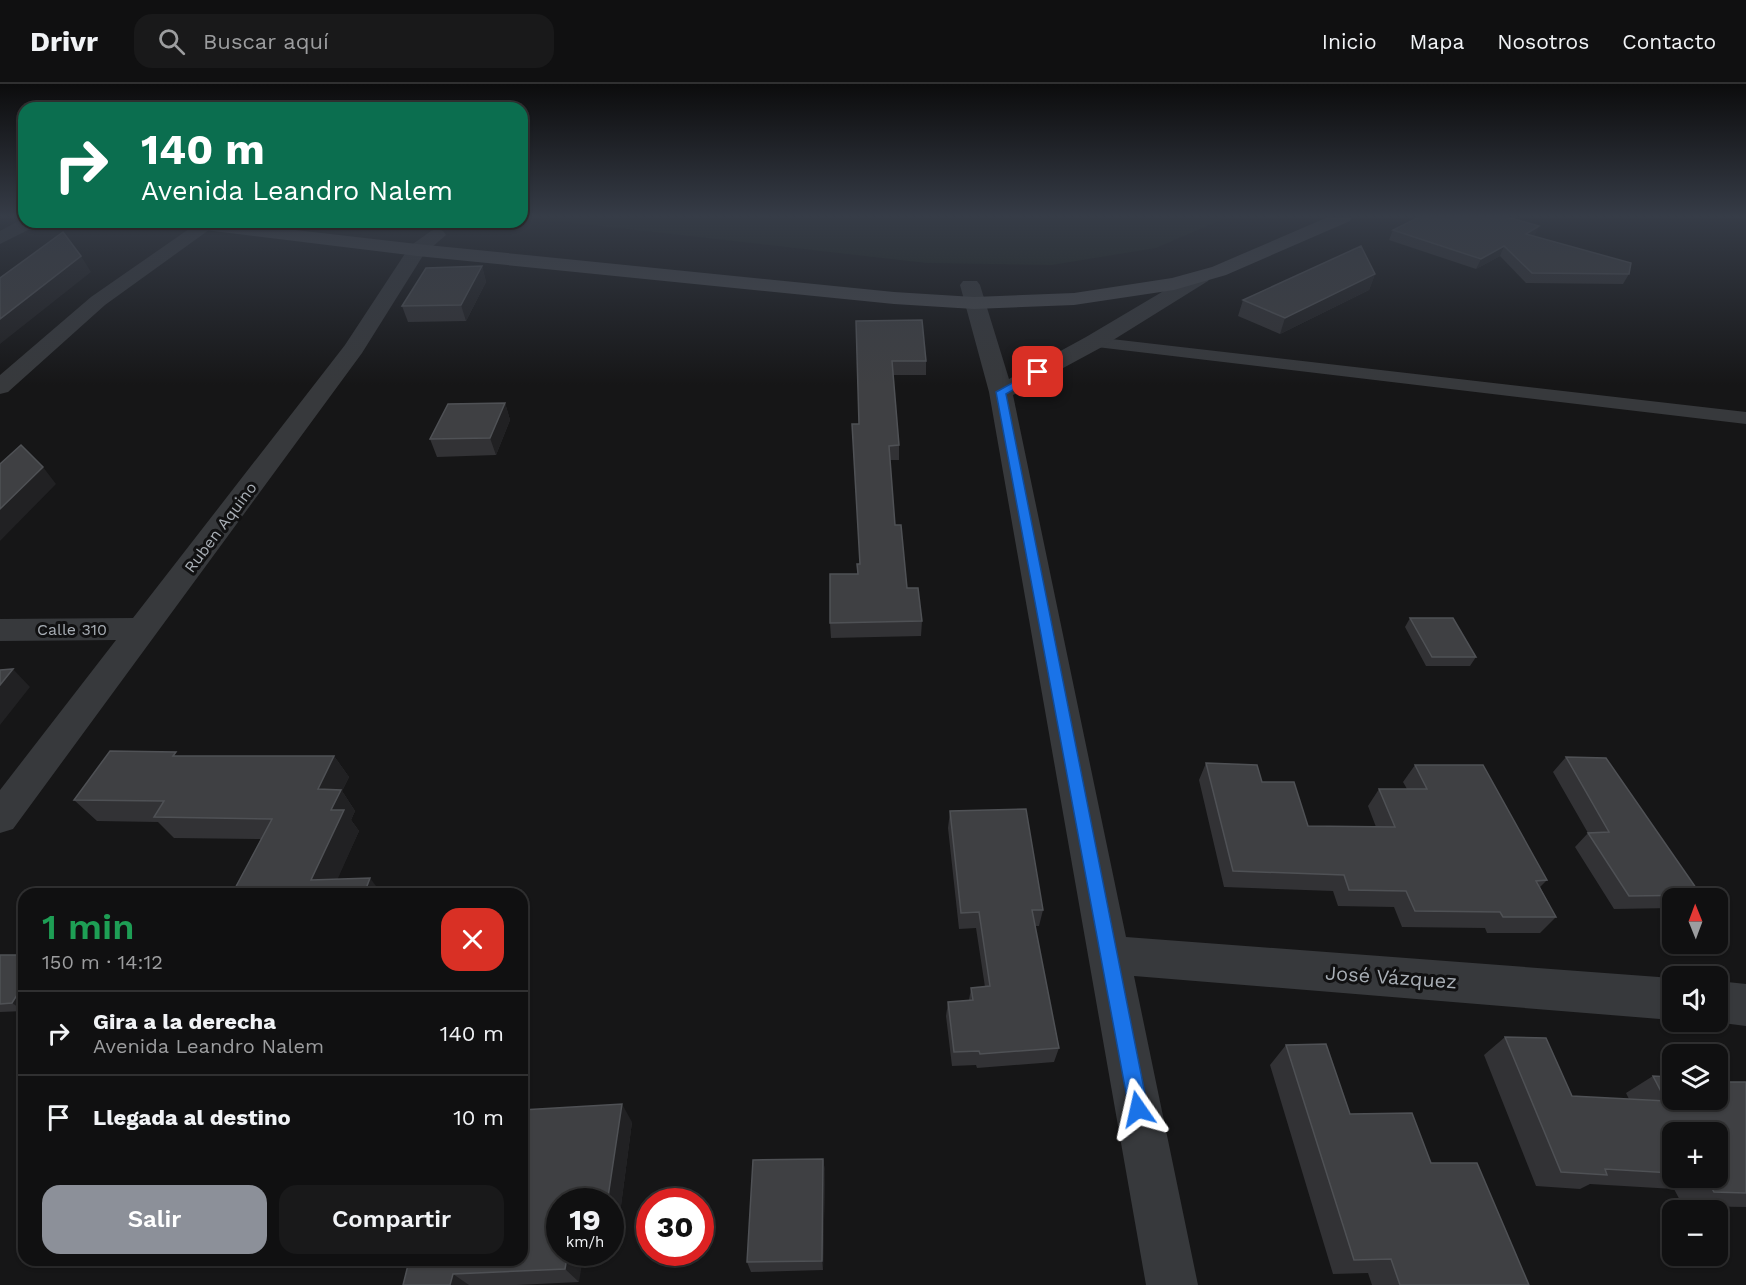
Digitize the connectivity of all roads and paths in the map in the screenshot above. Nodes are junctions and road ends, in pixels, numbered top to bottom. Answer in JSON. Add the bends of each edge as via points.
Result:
{"nodes":[{"id":1,"x":139,"y":273,"type":"edge"},
{"id":2,"x":406,"y":273,"type":"edge"},
{"id":3,"x":680,"y":273,"type":"edge"},
{"id":4,"x":1134,"y":273,"type":"edge"},
{"id":5,"x":1210,"y":273,"type":"edge"},
{"id":6,"x":1201,"y":277,"type":"junction"},
{"id":7,"x":972,"y":294,"type":"junction"},
{"id":8,"x":1094,"y":342,"type":"junction"},
{"id":9,"x":0,"y":387,"type":"edge"},
{"id":10,"x":1001,"y":392,"type":"junction"},
{"id":11,"x":1746,"y":417,"type":"edge"},
{"id":12,"x":143,"y":629,"type":"junction"},
{"id":13,"x":0,"y":630,"type":"edge"},
{"id":14,"x":0,"y":818,"type":"edge"},
{"id":15,"x":1109,"y":955,"type":"junction"},
{"id":16,"x":1662,"y":998,"type":"edge"},
{"id":17,"x":1728,"y":1003,"type":"edge"},
{"id":18,"x":1746,"y":1005,"type":"edge"},
{"id":19,"x":1172,"y":1285,"type":"edge"}],
"edges":[{"from":1,"to":9,"type":"street","via":[[98,302]]},
{"from":2,"to":12,"type":"street","name":"Ruben Aquino"},
{"from":3,"to":7,"type":"street","via":[[874,296]]},
{"from":4,"to":7,"type":"street"},
{"from":5,"to":6,"type":"street"},
{"from":6,"to":7,"type":"street","via":[[1086,298]]},
{"from":6,"to":8,"type":"street"},
{"from":7,"to":10,"type":"street"},
{"from":8,"to":10,"type":"street"},
{"from":8,"to":11,"type":"lane"},
{"from":10,"to":15,"type":"street"},
{"from":12,"to":13,"type":"street","name":"Calle 310"},
{"from":12,"to":14,"type":"street","name":"Ruben Aquino"},
{"from":15,"to":16,"type":"street","name":"José Vázquez"},
{"from":15,"to":19,"type":"street"},
{"from":17,"to":18,"type":"street"}]}
